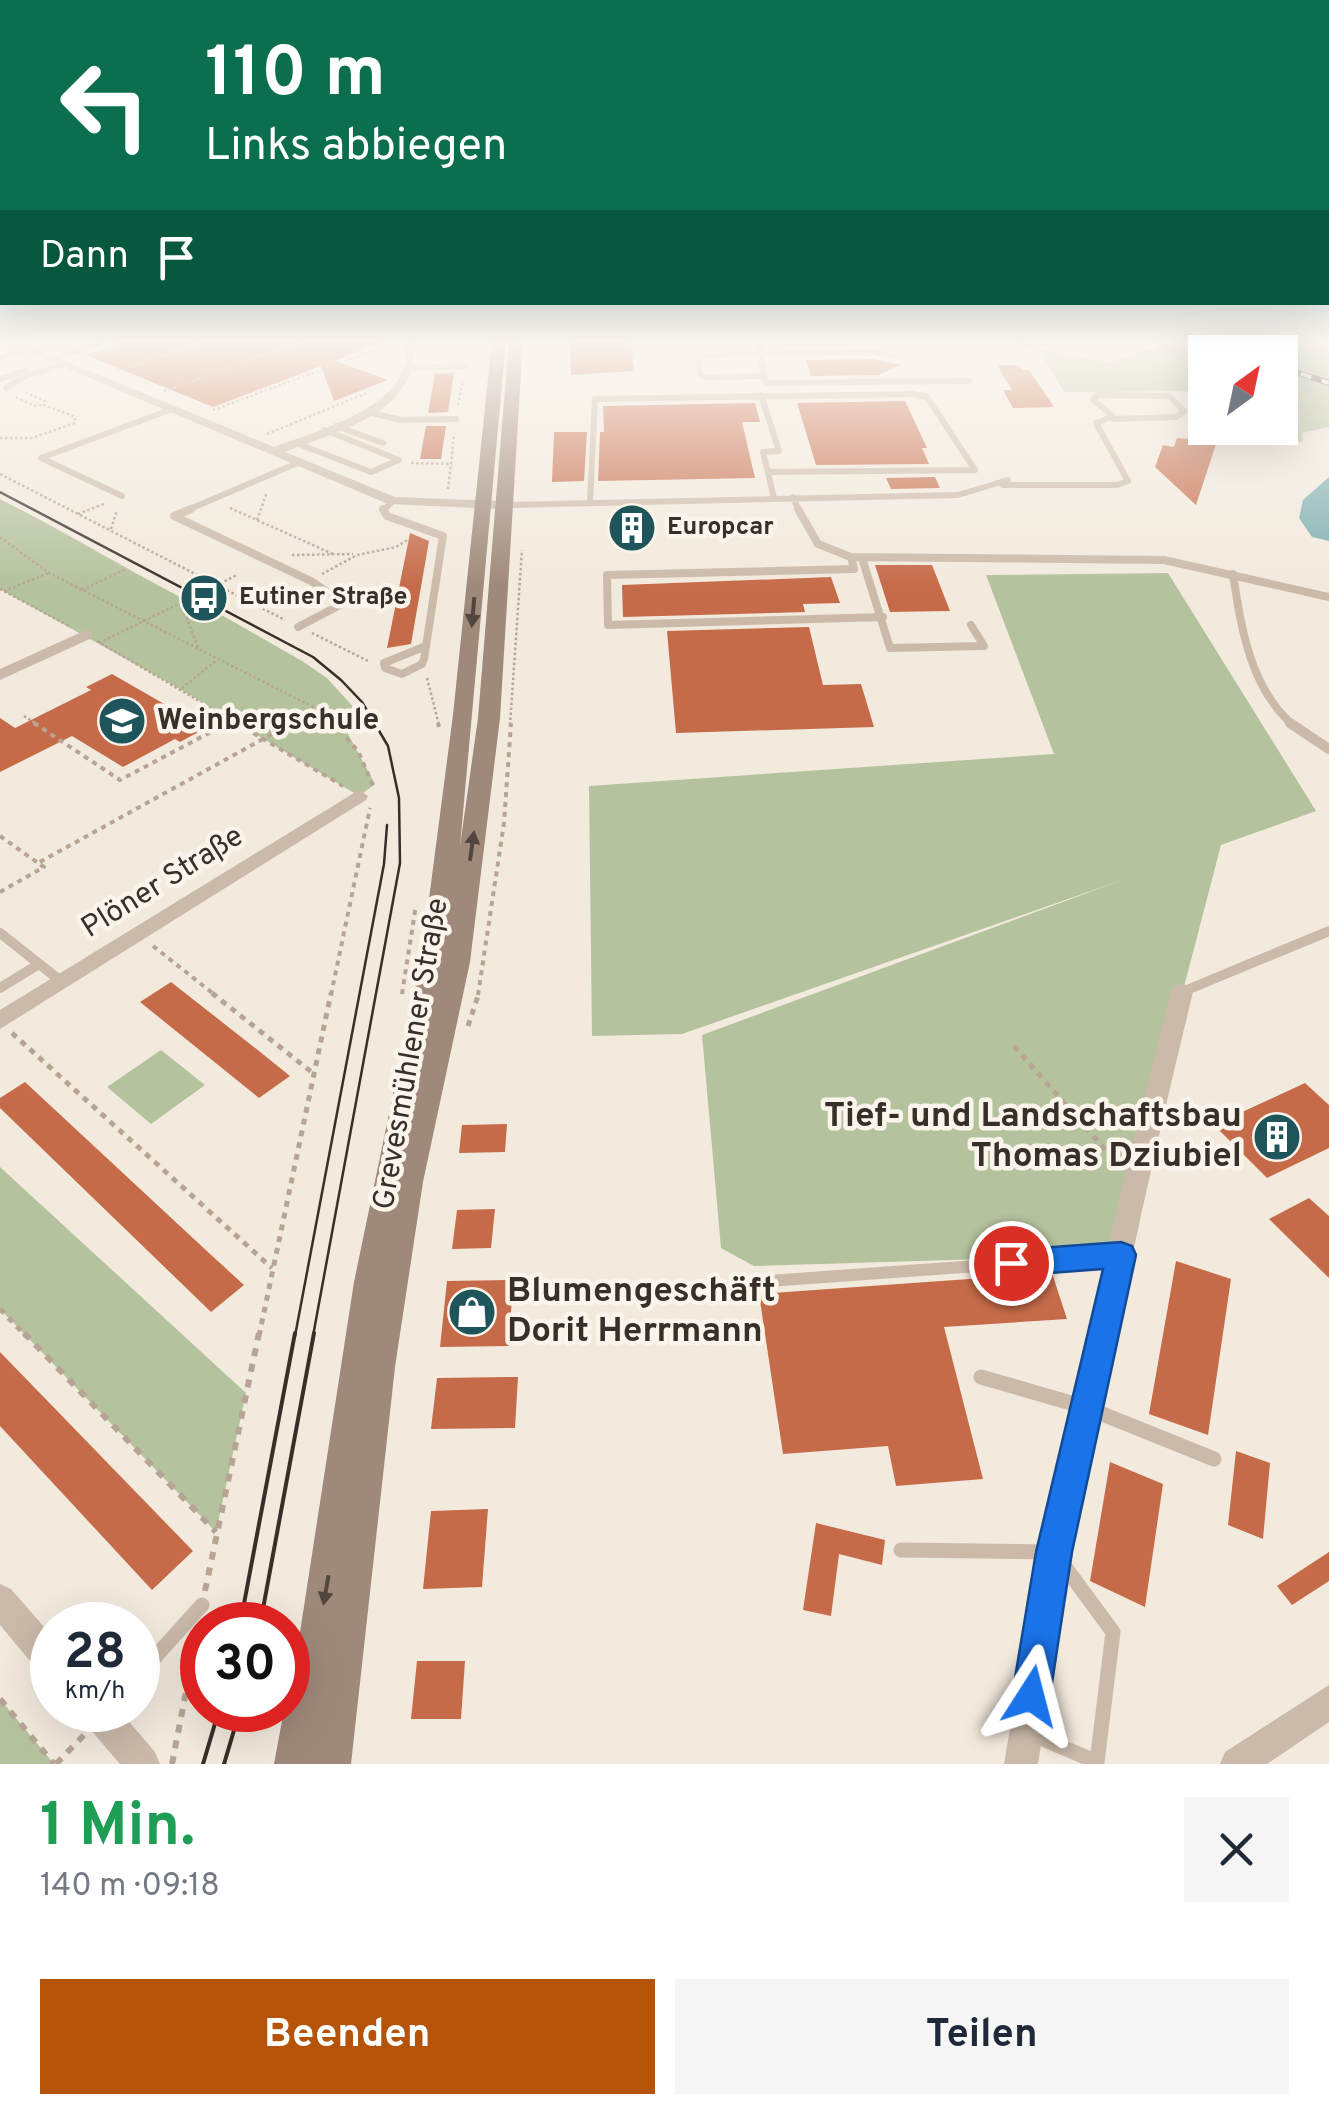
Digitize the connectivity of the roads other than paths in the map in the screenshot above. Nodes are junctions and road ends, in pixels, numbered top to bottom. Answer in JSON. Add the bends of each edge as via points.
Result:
{"nodes":[{"id":1,"x":136,"y":422,"type":"edge"},
{"id":2,"x":204,"y":422,"type":"edge"},
{"id":3,"x":343,"y":422,"type":"edge"},
{"id":4,"x":490,"y":422,"type":"edge"},
{"id":5,"x":499,"y":422,"type":"edge"},
{"id":6,"x":594,"y":422,"type":"edge"},
{"id":7,"x":770,"y":422,"type":"edge"},
{"id":8,"x":943,"y":422,"type":"edge"},
{"id":9,"x":1102,"y":422,"type":"edge"},
{"id":10,"x":330,"y":428,"type":"junction"},
{"id":11,"x":296,"y":442,"type":"junction"},
{"id":12,"x":384,"y":442,"type":"dead end"},
{"id":13,"x":274,"y":452,"type":"junction"},
{"id":14,"x":300,"y":462,"type":"junction"},
{"id":15,"x":768,"y":472,"type":"junction"},
{"id":16,"x":1008,"y":480,"type":"dead end"},
{"id":17,"x":996,"y":485,"type":"junction"},
{"id":18,"x":122,"y":496,"type":"road end"},
{"id":19,"x":774,"y":498,"type":"junction"},
{"id":20,"x":794,"y":498,"type":"junction"},
{"id":21,"x":393,"y":501,"type":"junction"},
{"id":22,"x":482,"y":501,"type":"junction"},
{"id":23,"x":590,"y":503,"type":"junction"},
{"id":24,"x":857,"y":557,"type":"junction"},
{"id":25,"x":1233,"y":574,"type":"junction"},
{"id":26,"x":1329,"y":596,"type":"edge"},
{"id":27,"x":883,"y":617,"type":"junction"},
{"id":28,"x":971,"y":625,"type":"dead end"},
{"id":29,"x":298,"y":626,"type":"road end"},
{"id":30,"x":92,"y":639,"type":"road end"},
{"id":31,"x":426,"y":646,"type":"junction"},
{"id":32,"x":0,"y":676,"type":"edge"},
{"id":33,"x":1329,"y":749,"type":"edge"},
{"id":34,"x":367,"y":790,"type":"road end"},
{"id":35,"x":1329,"y":931,"type":"edge"},
{"id":36,"x":0,"y":933,"type":"edge"},
{"id":37,"x":40,"y":964,"type":"junction"},
{"id":38,"x":62,"y":982,"type":"junction"},
{"id":39,"x":0,"y":988,"type":"edge"},
{"id":40,"x":1182,"y":992,"type":"joint"},
{"id":41,"x":0,"y":1022,"type":"edge"},
{"id":42,"x":1121,"y":1255,"type":"junction"},
{"id":43,"x":754,"y":1282,"type":"dead end"},
{"id":44,"x":981,"y":1378,"type":"dead end"},
{"id":45,"x":1085,"y":1407,"type":"junction"},
{"id":46,"x":1214,"y":1458,"type":"dead end"},
{"id":47,"x":902,"y":1550,"type":"dead end"},
{"id":48,"x":1054,"y":1552,"type":"junction"},
{"id":49,"x":0,"y":1600,"type":"edge"},
{"id":50,"x":180,"y":1629,"type":"edge"},
{"id":51,"x":30,"y":1635,"type":"edge"},
{"id":52,"x":160,"y":1652,"type":"edge"},
{"id":53,"x":1329,"y":1702,"type":"edge"},
{"id":54,"x":117,"y":1732,"type":"edge"},
{"id":55,"x":1026,"y":1732,"type":"junction"},
{"id":56,"x":143,"y":1764,"type":"edge"},
{"id":57,"x":296,"y":1764,"type":"edge"},
{"id":58,"x":330,"y":1764,"type":"edge"},
{"id":59,"x":1021,"y":1764,"type":"edge"},
{"id":60,"x":1237,"y":1764,"type":"edge"}],
"edges":[{"from":1,"to":18,"type":"lane","via":[[41,458]]},
{"from":2,"to":13,"type":"street"},
{"from":3,"to":10,"type":"street"},
{"from":4,"to":22,"type":"street","name":"Grevesmühlener Straße"},
{"from":5,"to":22,"type":"street","name":"Grevesmühlener Straße"},
{"from":6,"to":23,"type":"lane"},
{"from":7,"to":15,"type":"lane","via":[[778,451],[763,452]]},
{"from":8,"to":15,"type":"lane","via":[[975,470]]},
{"from":9,"to":17,"type":"lane","via":[[1096,424],[1128,474],[1122,485]]},
{"from":10,"to":11,"type":"street"},
{"from":10,"to":11,"type":"lane","via":[[399,460],[371,472]]},
{"from":10,"to":12,"type":"lane"},
{"from":11,"to":13,"type":"street"},
{"from":13,"to":14,"type":"street"},
{"from":14,"to":21,"type":"street"},
{"from":14,"to":29,"type":"lane","via":[[174,516],[311,580],[344,603]]},
{"from":15,"to":19,"type":"lane"},
{"from":16,"to":17,"type":"lane"},
{"from":17,"to":20,"type":"lane","via":[[958,495]]},
{"from":19,"to":20,"type":"lane"},
{"from":19,"to":23,"type":"lane"},
{"from":20,"to":24,"type":"lane","via":[[811,540],[826,551]]},
{"from":21,"to":22,"type":"street"},
{"from":21,"to":31,"type":"lane","via":[[382,510],[387,516],[443,536]]},
{"from":22,"to":23,"type":"lane"},
{"from":22,"to":57,"type":"street","name":"Grevesmühlener Straße","one_way":true,"via":[[434,960],[371,1282]]},
{"from":58,"to":22,"type":"street","name":"Grevesmühlener Straße","one_way":true,"via":[[377,1367],[408,1182],[457,962],[489,718]]},
{"from":24,"to":25,"type":"lane","via":[[1164,560]]},
{"from":24,"to":27,"type":"lane"},
{"from":24,"to":27,"type":"lane","via":[[854,569],[607,575],[608,624]]},
{"from":25,"to":26,"type":"lane"},
{"from":25,"to":33,"type":"lane","via":[[1250,664],[1291,728]]},
{"from":27,"to":28,"type":"lane","via":[[890,648],[984,646]]},
{"from":30,"to":32,"type":"street"},
{"from":31,"to":31,"type":"lane","via":[[390,658],[386,668],[402,674],[422,664]]},
{"from":34,"to":38,"type":"street","name":"Plöner Straße"},
{"from":35,"to":40,"type":"lane"},
{"from":36,"to":37,"type":"lane"},
{"from":37,"to":38,"type":"lane"},
{"from":37,"to":39,"type":"lane"},
{"from":38,"to":41,"type":"street","name":"Plöner Straße"},
{"from":40,"to":42,"type":"street"},
{"from":42,"to":43,"type":"lane"},
{"from":42,"to":45,"type":"street"},
{"from":44,"to":45,"type":"lane"},
{"from":45,"to":46,"type":"lane"},
{"from":45,"to":48,"type":"street"},
{"from":47,"to":48,"type":"lane"},
{"from":48,"to":55,"type":"street"},
{"from":48,"to":55,"type":"lane","via":[[1113,1632],[1098,1762]]},
{"from":49,"to":51,"type":"street"},
{"from":50,"to":52,"type":"lane"},
{"from":53,"to":60,"type":"street"},
{"from":54,"to":56,"type":"street"},
{"from":55,"to":59,"type":"street"}]}
